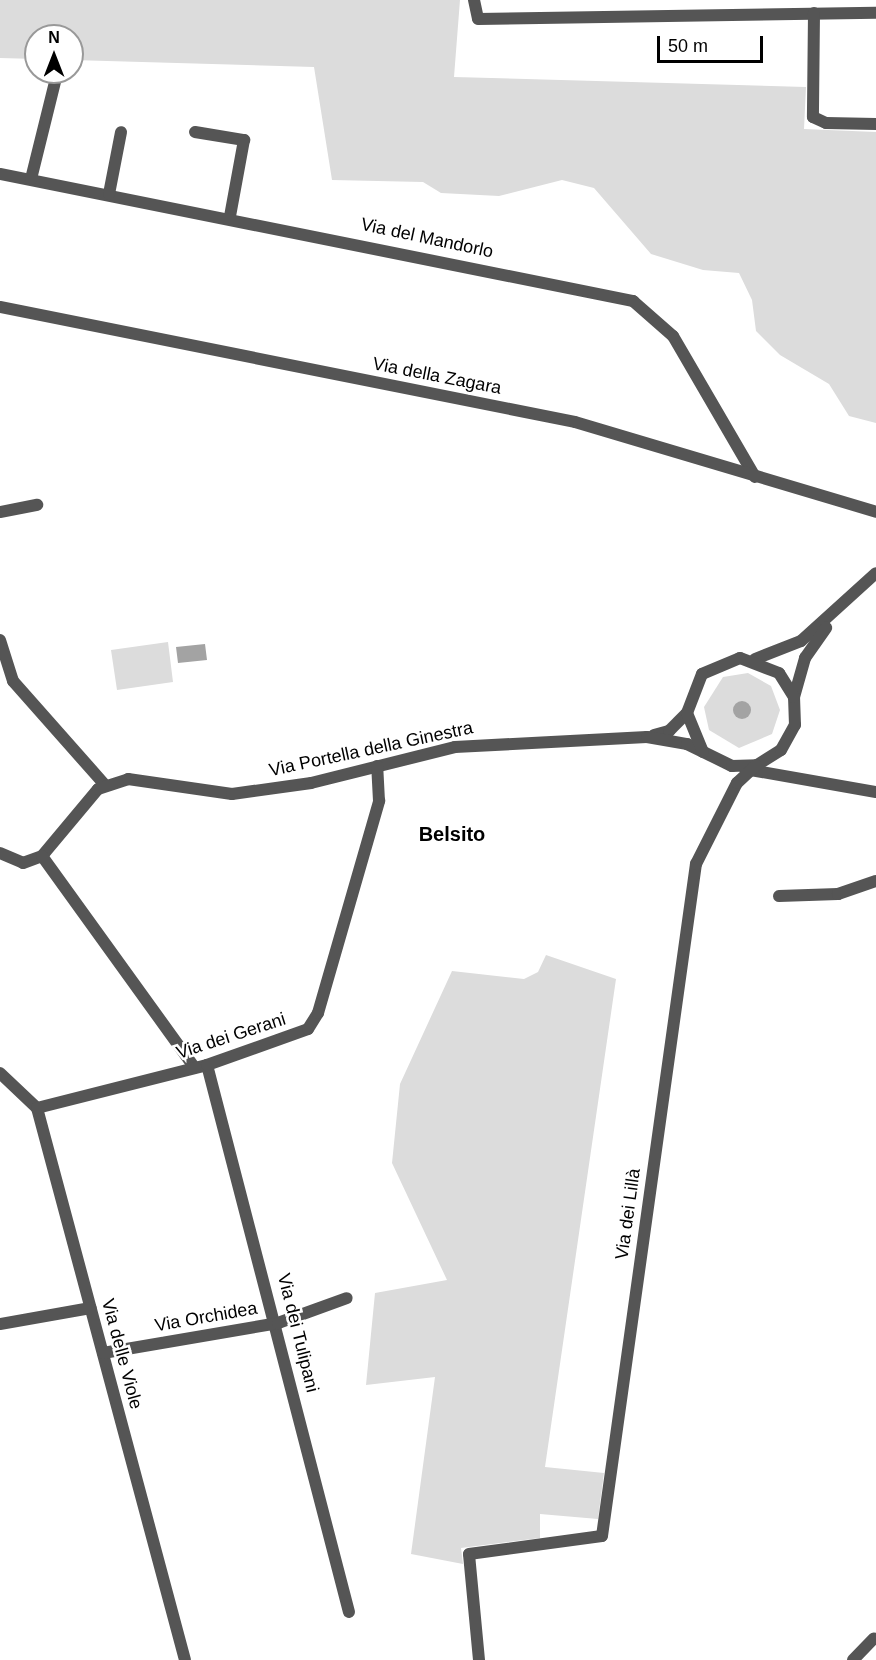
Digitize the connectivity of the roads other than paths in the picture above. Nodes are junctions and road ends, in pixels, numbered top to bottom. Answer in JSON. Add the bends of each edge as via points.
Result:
{"nodes":[{"id":1,"x":474,"y":0,"type":"edge"},
{"id":2,"x":814,"y":13,"type":"junction"},
{"id":3,"x":876,"y":13,"type":"edge"},
{"id":4,"x":55,"y":84,"type":"edge"},
{"id":5,"x":876,"y":124,"type":"edge"},
{"id":6,"x":121,"y":132,"type":"dead end"},
{"id":7,"x":195,"y":132,"type":"dead end"},
{"id":8,"x":0,"y":174,"type":"edge"},
{"id":9,"x":31,"y":179,"type":"junction"},
{"id":10,"x":109,"y":194,"type":"junction"},
{"id":11,"x":230,"y":216,"type":"junction"},
{"id":12,"x":0,"y":307,"type":"edge"},
{"id":13,"x":755,"y":477,"type":"junction"},
{"id":14,"x":37,"y":505,"type":"dead end"},
{"id":15,"x":860,"y":509,"type":"junction"},
{"id":16,"x":0,"y":512,"type":"edge"},
{"id":17,"x":876,"y":512,"type":"edge"},
{"id":18,"x":876,"y":519,"type":"edge"},
{"id":19,"x":876,"y":573,"type":"edge"},
{"id":20,"x":831,"y":619,"type":"junction"},
{"id":21,"x":0,"y":640,"type":"edge"},
{"id":22,"x":754,"y":659,"type":"junction"},
{"id":23,"x":794,"y":697,"type":"junction"},
{"id":24,"x":687,"y":713,"type":"junction"},
{"id":25,"x":647,"y":737,"type":"junction"},
{"id":26,"x":703,"y":752,"type":"junction"},
{"id":27,"x":770,"y":759,"type":"junction"},
{"id":28,"x":377,"y":766,"type":"junction"},
{"id":29,"x":752,"y":767,"type":"junction"},
{"id":30,"x":774,"y":777,"type":"junction"},
{"id":31,"x":105,"y":785,"type":"junction"},
{"id":32,"x":875,"y":793,"type":"edge"},
{"id":33,"x":0,"y":853,"type":"edge"},
{"id":34,"x":42,"y":856,"type":"junction"},
{"id":35,"x":876,"y":881,"type":"edge"},
{"id":36,"x":779,"y":896,"type":"dead end"},
{"id":37,"x":201,"y":1066,"type":"junction"},
{"id":38,"x":0,"y":1072,"type":"edge"},
{"id":39,"x":37,"y":1108,"type":"junction"},
{"id":40,"x":347,"y":1298,"type":"dead end"},
{"id":41,"x":91,"y":1308,"type":"junction"},
{"id":42,"x":278,"y":1323,"type":"junction"},
{"id":43,"x":0,"y":1324,"type":"edge"},
{"id":44,"x":103,"y":1353,"type":"junction"},
{"id":45,"x":349,"y":1612,"type":"dead end"},
{"id":46,"x":874,"y":1638,"type":"dead end"},
{"id":47,"x":185,"y":1660,"type":"edge"},
{"id":48,"x":479,"y":1660,"type":"edge"},
{"id":49,"x":853,"y":1660,"type":"edge"}],
"edges":[{"from":1,"to":2,"type":"street","via":[[478,19]]},
{"from":2,"to":3,"type":"street"},
{"from":2,"to":5,"type":"street","via":[[813,117],[826,123]]},
{"from":4,"to":9,"type":"street"},
{"from":6,"to":10,"type":"street"},
{"from":7,"to":11,"type":"street","via":[[244,140]]},
{"from":8,"to":9,"type":"street","name":"Via del Mandorlo"},
{"from":9,"to":10,"type":"street","name":"Via del Mandorlo"},
{"from":10,"to":11,"type":"street","name":"Via del Mandorlo"},
{"from":11,"to":13,"type":"street","name":"Via del Mandorlo","via":[[633,301],[673,336]]},
{"from":12,"to":13,"type":"street","name":"Via della Zagara","via":[[575,422]]},
{"from":13,"to":15,"type":"street","name":"Via della Zagara"},
{"from":14,"to":16,"type":"street"},
{"from":15,"to":17,"type":"street"},
{"from":15,"to":18,"type":"street"},
{"from":19,"to":20,"type":"street"},
{"from":20,"to":22,"type":"street","via":[[801,641]]},
{"from":20,"to":23,"type":"street","via":[[805,658]]},
{"from":21,"to":31,"type":"street","via":[[13,681]]},
{"from":22,"to":23,"type":"street","via":[[779,673]]},
{"from":22,"to":24,"type":"street","via":[[726,660],[708,670],[693,686]]},
{"from":23,"to":27,"type":"street","via":[[795,725]]},
{"from":24,"to":25,"type":"street","via":[[669,731]]},
{"from":24,"to":26,"type":"street"},
{"from":25,"to":26,"type":"street"},
{"from":25,"to":28,"type":"street","name":"Via Portella della Ginestra","via":[[479,744]]},
{"from":26,"to":29,"type":"street","via":[[732,766]]},
{"from":27,"to":29,"type":"street"},
{"from":27,"to":30,"type":"street"},
{"from":28,"to":31,"type":"street","name":"Via Portella della Ginestra","via":[[231,794],[134,778]]},
{"from":28,"to":37,"type":"street","name":"Via dei Gerani","via":[[379,801],[315,1021],[297,1034]]},
{"from":29,"to":30,"type":"street"},
{"from":29,"to":48,"type":"street","name":"Via dei Lillà","via":[[696,864],[602,1536],[470,1554]]},
{"from":30,"to":32,"type":"street"},
{"from":31,"to":34,"type":"street","name":"Via Portella della Ginestra","via":[[73,814]]},
{"from":33,"to":34,"type":"street","via":[[23,863]]},
{"from":34,"to":37,"type":"street","name":"Via dei Tulipani"},
{"from":35,"to":36,"type":"street","via":[[838,894]]},
{"from":37,"to":39,"type":"street","name":"Via dei Gerani"},
{"from":37,"to":42,"type":"street","name":"Via dei Tulipani"},
{"from":38,"to":39,"type":"street"},
{"from":39,"to":41,"type":"street","name":"Via delle Viole"},
{"from":40,"to":42,"type":"street","name":"Via Orchidea"},
{"from":41,"to":43,"type":"street"},
{"from":41,"to":44,"type":"street","name":"Via delle Viole"},
{"from":42,"to":44,"type":"street","name":"Via Orchidea"},
{"from":42,"to":45,"type":"street","name":"Via dei Tulipani"},
{"from":44,"to":47,"type":"street","name":"Via delle Viole"},
{"from":46,"to":49,"type":"street"}]}
